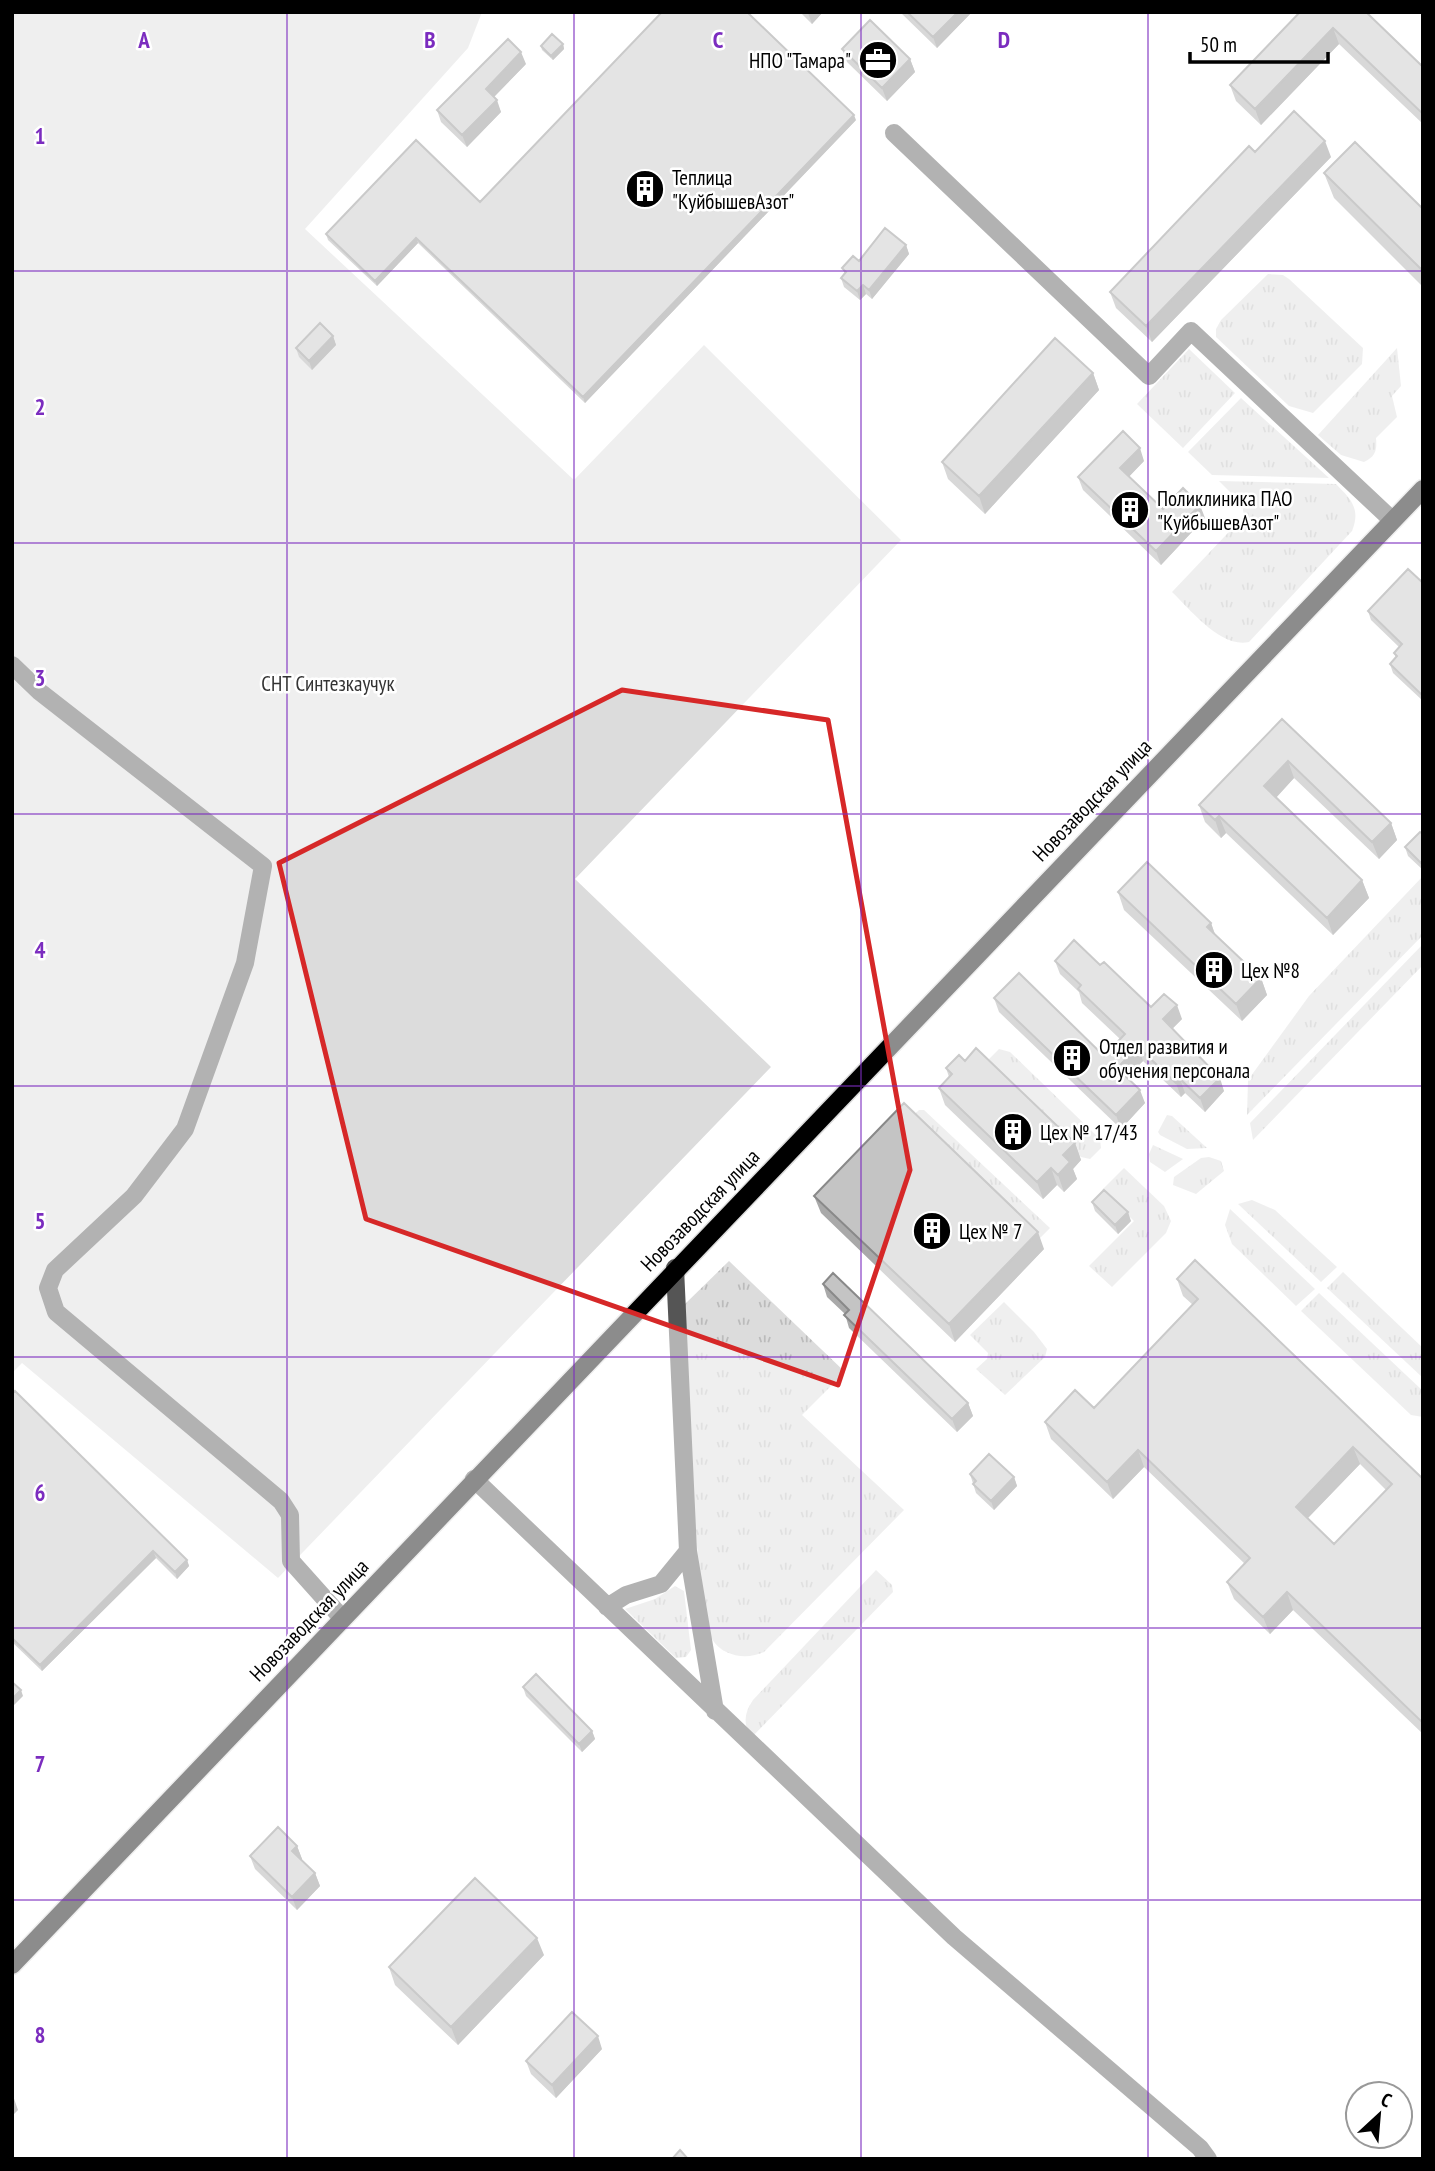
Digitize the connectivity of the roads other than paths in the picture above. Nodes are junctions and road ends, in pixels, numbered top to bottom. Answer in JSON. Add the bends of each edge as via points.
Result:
{"nodes":[{"id":1,"x":894,"y":133,"type":"dead end"},
{"id":2,"x":1423,"y":489,"type":"edge"},
{"id":3,"x":1392,"y":520,"type":"junction"},
{"id":4,"x":12,"y":665,"type":"edge"},
{"id":5,"x":675,"y":1269,"type":"junction"},
{"id":6,"x":474,"y":1479,"type":"junction"},
{"id":7,"x":688,"y":1551,"type":"junction"},
{"id":8,"x":607,"y":1607,"type":"junction"},
{"id":9,"x":342,"y":1618,"type":"junction"},
{"id":10,"x":715,"y":1711,"type":"junction"},
{"id":11,"x":12,"y":1965,"type":"edge"},
{"id":12,"x":1208,"y":2159,"type":"edge"}],
"edges":[{"from":1,"to":3,"type":"street","via":[[1149,376],[1191,331]]},
{"from":2,"to":3,"type":"main road","name":"Новозаводская улица"},
{"from":3,"to":5,"type":"main road","name":"Новозаводская улица"},
{"from":4,"to":9,"type":"street","via":[[40,692],[263,866],[245,963],[185,1129],[134,1196],[55,1270],[48,1287],[55,1312],[281,1501],[290,1515],[292,1561]]},
{"from":5,"to":6,"type":"main road","name":"Новозаводская улица"},
{"from":5,"to":7,"type":"street"},
{"from":6,"to":8,"type":"street"},
{"from":6,"to":9,"type":"main road","name":"Новозаводская улица"},
{"from":7,"to":8,"type":"street","via":[[661,1584],[626,1595]]},
{"from":7,"to":10,"type":"street"},
{"from":8,"to":10,"type":"street"},
{"from":9,"to":11,"type":"main road","name":"Новозаводская улица"},
{"from":10,"to":12,"type":"street","via":[[954,1937]]}]}
